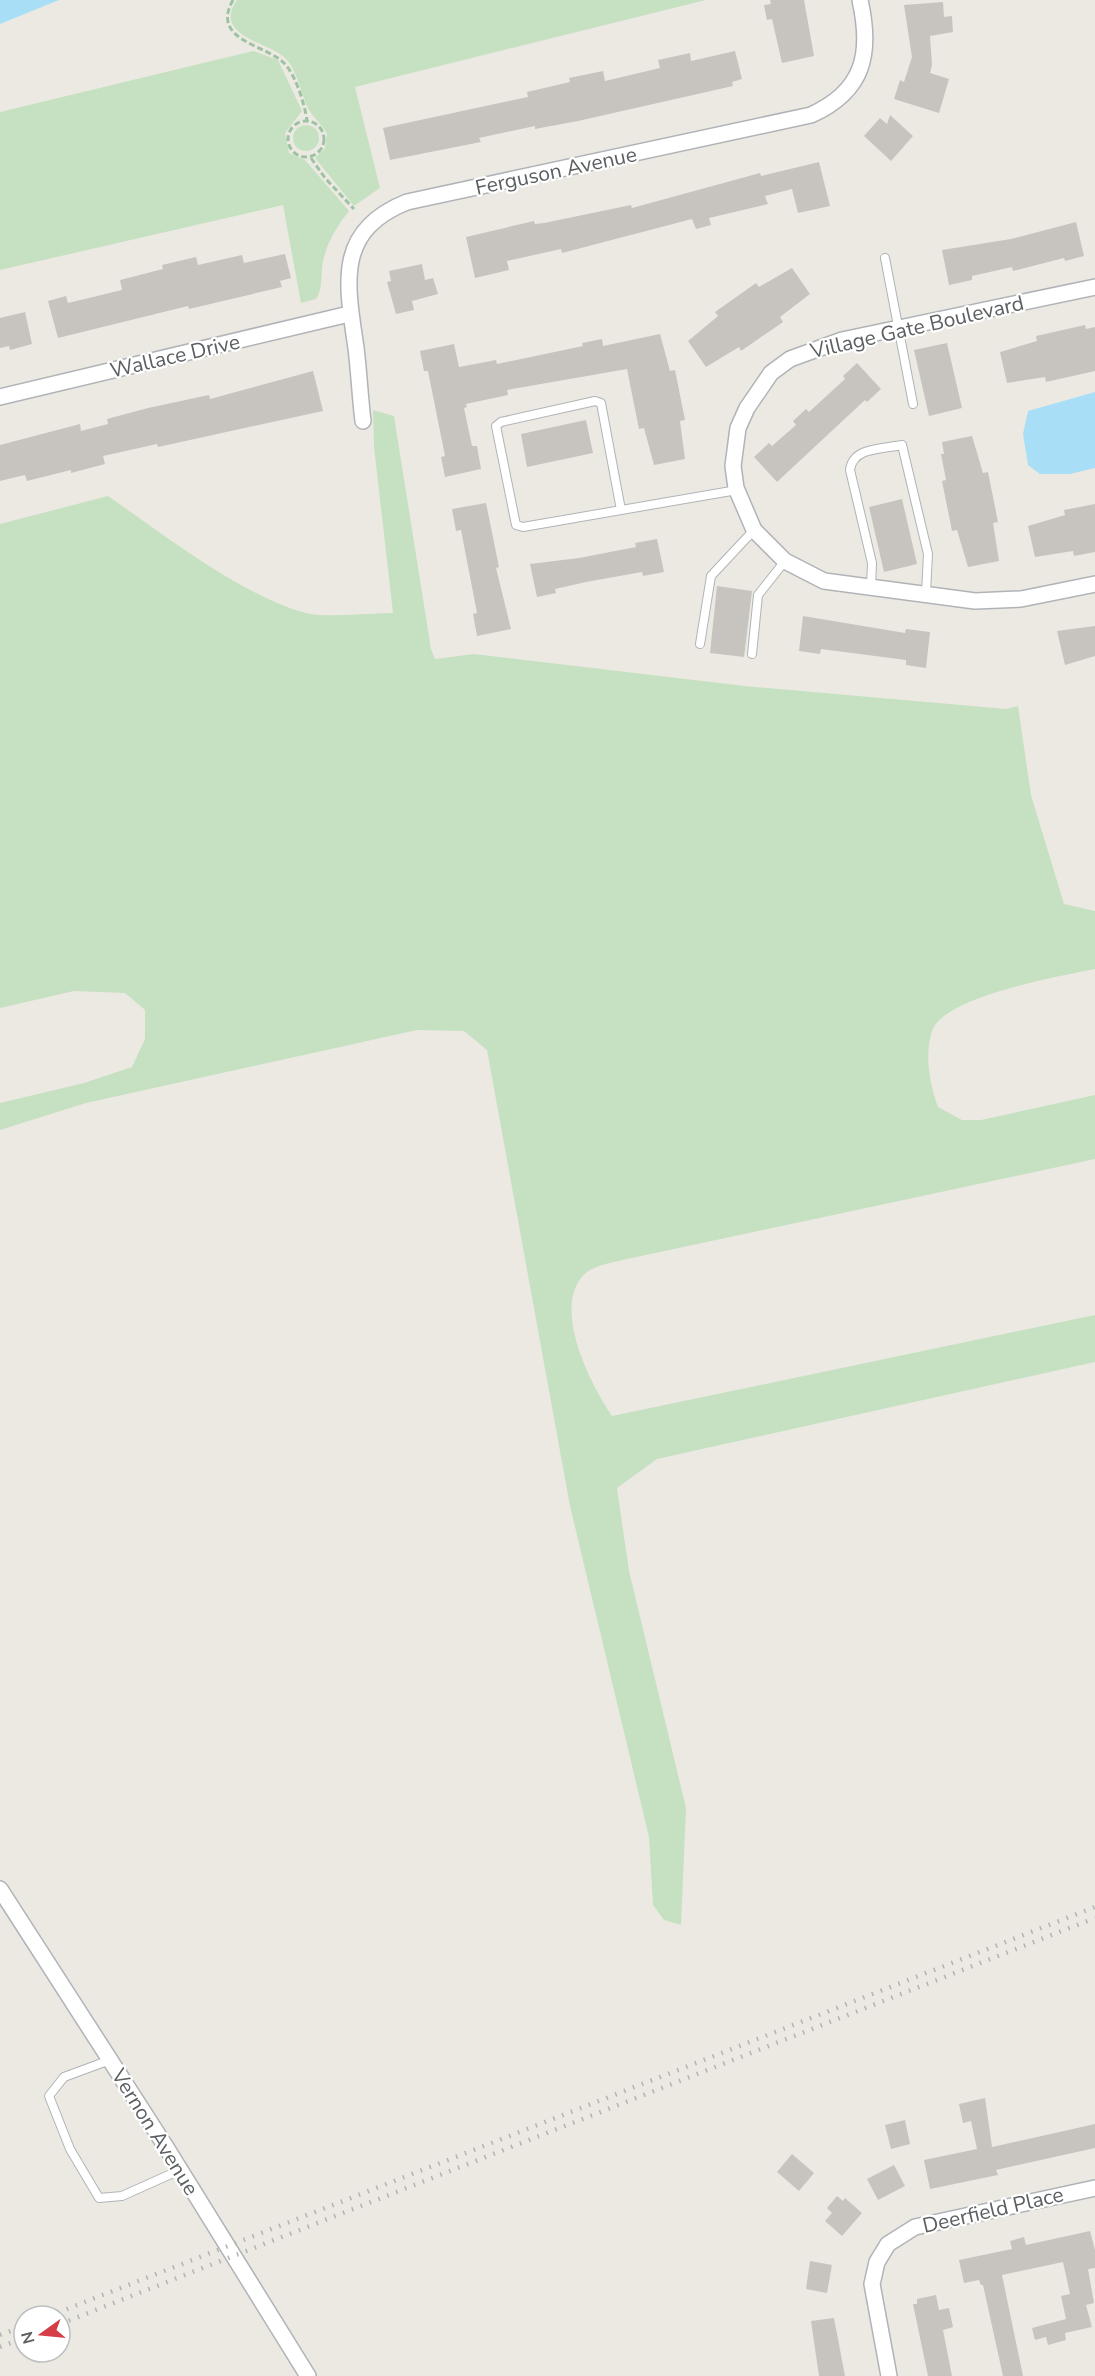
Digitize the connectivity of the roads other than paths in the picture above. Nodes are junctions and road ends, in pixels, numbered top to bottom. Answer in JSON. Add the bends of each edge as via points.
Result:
{"nodes":[{"id":1,"x":860,"y":0,"type":"edge"},
{"id":2,"x":885,"y":258,"type":"dead end"},
{"id":3,"x":1095,"y":286,"type":"edge"},
{"id":4,"x":349,"y":314,"type":"junction"},
{"id":5,"x":899,"y":328,"type":"junction"},
{"id":6,"x":0,"y":397,"type":"edge"},
{"id":7,"x":913,"y":404,"type":"dead end"},
{"id":8,"x":363,"y":421,"type":"dead end"},
{"id":9,"x":737,"y":490,"type":"junction"},
{"id":10,"x":621,"y":510,"type":"junction"},
{"id":11,"x":754,"y":530,"type":"junction"},
{"id":12,"x":785,"y":561,"type":"junction"},
{"id":13,"x":1095,"y":584,"type":"edge"},
{"id":14,"x":870,"y":587,"type":"junction"},
{"id":15,"x":926,"y":593,"type":"junction"},
{"id":16,"x":700,"y":645,"type":"dead end"},
{"id":17,"x":752,"y":654,"type":"dead end"},
{"id":18,"x":0,"y":1889,"type":"edge"},
{"id":19,"x":110,"y":2060,"type":"junction"},
{"id":20,"x":180,"y":2170,"type":"junction"},
{"id":21,"x":1095,"y":2188,"type":"edge"},
{"id":22,"x":308,"y":2376,"type":"edge"},
{"id":23,"x":889,"y":2376,"type":"edge"}],
"edges":[{"from":1,"to":4,"type":"street","name":"Ferguson Avenue","via":[[867,42],[862,63],[854,81],[827,108],[811,115],[407,202],[390,209],[363,232],[354,248],[348,266]]},
{"from":2,"to":5,"type":"lane"},
{"from":3,"to":5,"type":"street","name":"Village Gate Boulevard"},
{"from":4,"to":6,"type":"street","name":"Wallace Drive"},
{"from":4,"to":8,"type":"street","name":"Ferguson Avenue"},
{"from":5,"to":7,"type":"lane"},
{"from":5,"to":9,"type":"street","name":"Village Gate Boulevard","via":[[816,349],[790,359],[771,373],[738,428],[733,466]]},
{"from":9,"to":10,"type":"lane"},
{"from":9,"to":11,"type":"street","name":"Village Gate Boulevard"},
{"from":10,"to":10,"type":"lane","via":[[516,525],[496,426],[595,401],[601,403]]},
{"from":11,"to":12,"type":"street","name":"Village Gate Boulevard"},
{"from":11,"to":16,"type":"lane","via":[[711,576]]},
{"from":12,"to":14,"type":"street","name":"Village Gate Boulevard","via":[[824,581]]},
{"from":12,"to":17,"type":"lane","via":[[758,595]]},
{"from":13,"to":15,"type":"street","name":"Village Gate Boulevard","via":[[1021,599],[975,601]]},
{"from":14,"to":15,"type":"street","name":"Village Gate Boulevard"},
{"from":14,"to":15,"type":"lane","via":[[872,563],[851,460],[858,454],[902,445],[928,554]]},
{"from":18,"to":19,"type":"street","name":"Vernon Avenue"},
{"from":19,"to":20,"type":"street","name":"Vernon Avenue"},
{"from":19,"to":20,"type":"lane","via":[[64,2077],[49,2096],[70,2149],[99,2198],[122,2196]]},
{"from":20,"to":22,"type":"street","name":"Vernon Avenue"},
{"from":21,"to":23,"type":"street","name":"Deerfield Place","via":[[915,2227],[888,2244],[877,2262],[872,2284]]}]}
